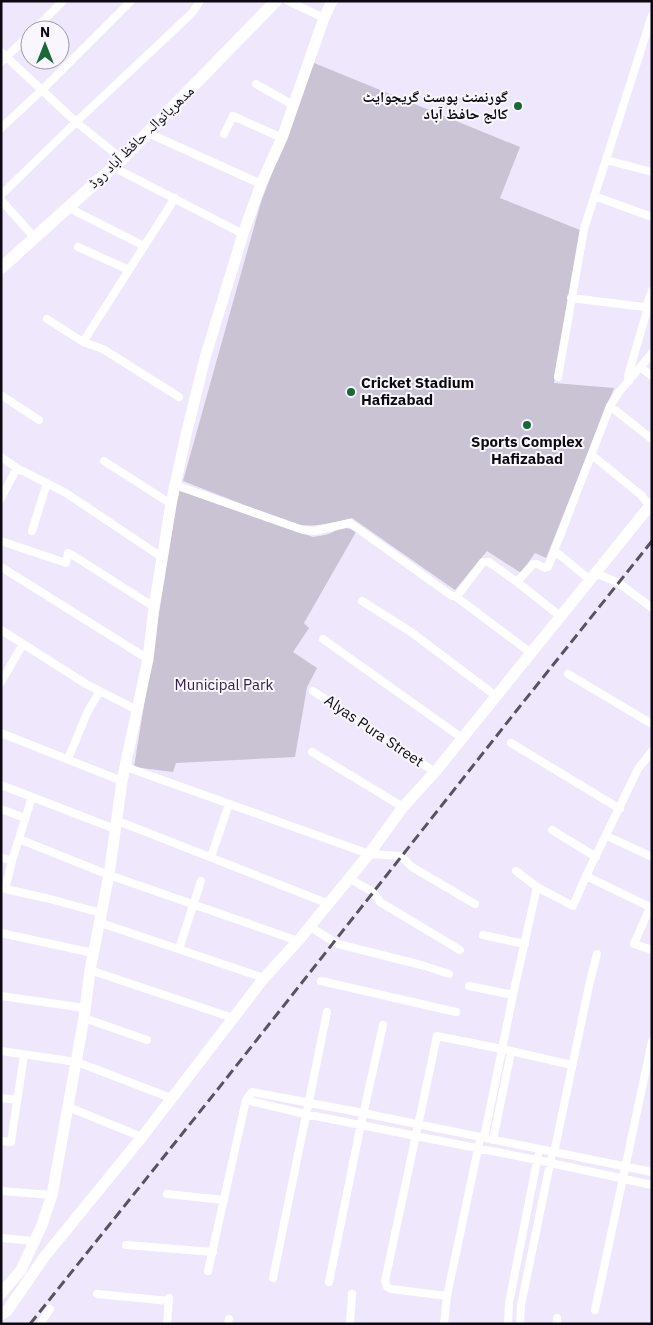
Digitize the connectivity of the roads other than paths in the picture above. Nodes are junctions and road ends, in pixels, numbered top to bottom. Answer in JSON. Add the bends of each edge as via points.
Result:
{"nodes":[{"id":1,"x":63,"y":1,"type":"edge"},
{"id":2,"x":131,"y":1,"type":"edge"},
{"id":3,"x":200,"y":1,"type":"edge"},
{"id":4,"x":276,"y":1,"type":"edge"},
{"id":5,"x":288,"y":1,"type":"edge"},
{"id":6,"x":332,"y":1,"type":"edge"},
{"id":7,"x":652,"y":15,"type":"edge"},
{"id":8,"x":324,"y":18,"type":"junction"},
{"id":9,"x":44,"y":20,"type":"edge"},
{"id":10,"x":649,"y":34,"type":"edge"},
{"id":11,"x":20,"y":43,"type":"edge"},
{"id":12,"x":3,"y":57,"type":"edge"},
{"id":13,"x":256,"y":84,"type":"dead end"},
{"id":14,"x":42,"y":90,"type":"junction"},
{"id":15,"x":294,"y":105,"type":"junction"},
{"id":16,"x":76,"y":122,"type":"junction"},
{"id":17,"x":1,"y":128,"type":"edge"},
{"id":18,"x":148,"y":132,"type":"junction"},
{"id":19,"x":224,"y":134,"type":"dead end"},
{"id":20,"x":282,"y":138,"type":"junction"},
{"id":21,"x":606,"y":160,"type":"junction"},
{"id":22,"x":117,"y":163,"type":"junction"},
{"id":23,"x":652,"y":172,"type":"edge"},
{"id":24,"x":261,"y":184,"type":"junction"},
{"id":25,"x":1,"y":195,"type":"edge"},
{"id":26,"x":594,"y":196,"type":"junction"},
{"id":27,"x":175,"y":198,"type":"junction"},
{"id":28,"x":1,"y":200,"type":"edge"},
{"id":29,"x":68,"y":206,"type":"junction"},
{"id":30,"x":652,"y":217,"type":"edge"},
{"id":31,"x":243,"y":234,"type":"junction"},
{"id":32,"x":34,"y":237,"type":"junction"},
{"id":33,"x":144,"y":246,"type":"junction"},
{"id":34,"x":78,"y":247,"type":"dead end"},
{"id":35,"x":1,"y":268,"type":"edge"},
{"id":36,"x":129,"y":270,"type":"junction"},
{"id":37,"x":652,"y":291,"type":"edge"},
{"id":38,"x":571,"y":298,"type":"junction"},
{"id":39,"x":649,"y":307,"type":"edge"},
{"id":40,"x":47,"y":319,"type":"dead end"},
{"id":41,"x":83,"y":342,"type":"junction"},
{"id":42,"x":652,"y":353,"type":"edge"},
{"id":43,"x":640,"y":367,"type":"junction"},
{"id":44,"x":652,"y":376,"type":"edge"},
{"id":45,"x":558,"y":377,"type":"dead end"},
{"id":46,"x":629,"y":381,"type":"junction"},
{"id":47,"x":1,"y":395,"type":"edge"},
{"id":48,"x":179,"y":397,"type":"dead end"},
{"id":49,"x":610,"y":406,"type":"junction"},
{"id":50,"x":39,"y":420,"type":"dead end"},
{"id":51,"x":652,"y":439,"type":"edge"},
{"id":52,"x":592,"y":455,"type":"junction"},
{"id":53,"x":1,"y":457,"type":"edge"},
{"id":54,"x":104,"y":461,"type":"dead end"},
{"id":55,"x":17,"y":468,"type":"junction"},
{"id":56,"x":47,"y":483,"type":"junction"},
{"id":57,"x":175,"y":485,"type":"junction"},
{"id":58,"x":1,"y":498,"type":"edge"},
{"id":59,"x":171,"y":504,"type":"junction"},
{"id":60,"x":651,"y":506,"type":"edge"},
{"id":61,"x":32,"y":531,"type":"dead end"},
{"id":62,"x":1,"y":541,"type":"edge"},
{"id":63,"x":555,"y":551,"type":"junction"},
{"id":64,"x":163,"y":558,"type":"junction"},
{"id":65,"x":1,"y":567,"type":"edge"},
{"id":66,"x":592,"y":576,"type":"junction"},
{"id":67,"x":517,"y":582,"type":"junction"},
{"id":68,"x":455,"y":596,"type":"junction"},
{"id":69,"x":362,"y":601,"type":"dead end"},
{"id":70,"x":154,"y":607,"type":"junction"},
{"id":71,"x":652,"y":608,"type":"edge"},
{"id":72,"x":560,"y":616,"type":"junction"},
{"id":73,"x":1,"y":630,"type":"edge"},
{"id":74,"x":323,"y":639,"type":"dead end"},
{"id":75,"x":23,"y":644,"type":"junction"},
{"id":76,"x":531,"y":653,"type":"junction"},
{"id":77,"x":148,"y":659,"type":"junction"},
{"id":78,"x":568,"y":674,"type":"dead end"},
{"id":79,"x":1,"y":682,"type":"edge"},
{"id":80,"x":313,"y":690,"type":"dead end"},
{"id":81,"x":100,"y":691,"type":"junction"},
{"id":82,"x":496,"y":696,"type":"junction"},
{"id":83,"x":137,"y":710,"type":"junction"},
{"id":84,"x":652,"y":724,"type":"edge"},
{"id":85,"x":1,"y":733,"type":"edge"},
{"id":86,"x":462,"y":738,"type":"junction"},
{"id":87,"x":511,"y":743,"type":"dead end"},
{"id":88,"x":652,"y":751,"type":"edge"},
{"id":89,"x":312,"y":752,"type":"dead end"},
{"id":90,"x":68,"y":759,"type":"junction"},
{"id":91,"x":126,"y":767,"type":"junction"},
{"id":92,"x":435,"y":772,"type":"junction"},
{"id":93,"x":122,"y":781,"type":"junction"},
{"id":94,"x":1,"y":785,"type":"edge"},
{"id":95,"x":32,"y":797,"type":"junction"},
{"id":96,"x":229,"y":804,"type":"junction"},
{"id":97,"x":404,"y":807,"type":"junction"},
{"id":98,"x":1,"y":809,"type":"edge"},
{"id":99,"x":620,"y":809,"type":"junction"},
{"id":100,"x":25,"y":818,"type":"junction"},
{"id":101,"x":116,"y":825,"type":"junction"},
{"id":102,"x":552,"y":830,"type":"dead end"},
{"id":103,"x":607,"y":836,"type":"junction"},
{"id":104,"x":19,"y":839,"type":"junction"},
{"id":105,"x":369,"y":854,"type":"junction"},
{"id":106,"x":1,"y":857,"type":"edge"},
{"id":107,"x":211,"y":857,"type":"junction"},
{"id":108,"x":596,"y":857,"type":"junction"},
{"id":109,"x":652,"y":857,"type":"edge"},
{"id":110,"x":12,"y":861,"type":"junction"},
{"id":111,"x":516,"y":871,"type":"dead end"},
{"id":112,"x":109,"y":875,"type":"junction"},
{"id":113,"x":586,"y":876,"type":"junction"},
{"id":114,"x":350,"y":878,"type":"junction"},
{"id":115,"x":201,"y":880,"type":"dead end"},
{"id":116,"x":537,"y":887,"type":"junction"},
{"id":117,"x":3,"y":889,"type":"edge"},
{"id":118,"x":329,"y":904,"type":"junction"},
{"id":119,"x":475,"y":904,"type":"dead end"},
{"id":120,"x":193,"y":905,"type":"junction"},
{"id":121,"x":651,"y":908,"type":"edge"},
{"id":122,"x":100,"y":918,"type":"junction"},
{"id":123,"x":310,"y":927,"type":"junction"},
{"id":124,"x":1,"y":933,"type":"edge"},
{"id":125,"x":483,"y":935,"type":"dead end"},
{"id":126,"x":298,"y":941,"type":"junction"},
{"id":127,"x":526,"y":944,"type":"junction"},
{"id":128,"x":179,"y":949,"type":"junction"},
{"id":129,"x":460,"y":950,"type":"dead end"},
{"id":130,"x":652,"y":950,"type":"edge"},
{"id":131,"x":93,"y":953,"type":"junction"},
{"id":132,"x":597,"y":954,"type":"dead end"},
{"id":133,"x":90,"y":970,"type":"junction"},
{"id":134,"x":449,"y":974,"type":"dead end"},
{"id":135,"x":264,"y":978,"type":"junction"},
{"id":136,"x":321,"y":981,"type":"dead end"},
{"id":137,"x":469,"y":986,"type":"dead end"},
{"id":138,"x":513,"y":995,"type":"junction"},
{"id":139,"x":1,"y":996,"type":"edge"},
{"id":140,"x":327,"y":1012,"type":"dead end"},
{"id":141,"x":456,"y":1012,"type":"dead end"},
{"id":142,"x":85,"y":1013,"type":"junction"},
{"id":143,"x":233,"y":1018,"type":"junction"},
{"id":144,"x":383,"y":1025,"type":"dead end"},
{"id":145,"x":147,"y":1040,"type":"dead end"},
{"id":146,"x":652,"y":1041,"type":"edge"},
{"id":147,"x":502,"y":1049,"type":"junction"},
{"id":148,"x":1,"y":1051,"type":"edge"},
{"id":149,"x":511,"y":1052,"type":"junction"},
{"id":150,"x":24,"y":1055,"type":"junction"},
{"id":151,"x":77,"y":1062,"type":"junction"},
{"id":152,"x":572,"y":1065,"type":"junction"},
{"id":153,"x":1,"y":1098,"type":"edge"},
{"id":154,"x":171,"y":1098,"type":"junction"},
{"id":155,"x":17,"y":1100,"type":"junction"},
{"id":156,"x":246,"y":1100,"type":"junction"},
{"id":157,"x":308,"y":1102,"type":"junction"},
{"id":158,"x":68,"y":1106,"type":"junction"},
{"id":159,"x":363,"y":1113,"type":"junction"},
{"id":160,"x":305,"y":1114,"type":"junction"},
{"id":161,"x":361,"y":1124,"type":"junction"},
{"id":162,"x":419,"y":1125,"type":"junction"},
{"id":163,"x":417,"y":1136,"type":"junction"},
{"id":164,"x":142,"y":1137,"type":"junction"},
{"id":165,"x":482,"y":1138,"type":"junction"},
{"id":166,"x":494,"y":1140,"type":"junction"},
{"id":167,"x":1,"y":1141,"type":"edge"},
{"id":168,"x":478,"y":1148,"type":"junction"},
{"id":169,"x":540,"y":1149,"type":"junction"},
{"id":170,"x":554,"y":1152,"type":"junction"},
{"id":171,"x":537,"y":1160,"type":"junction"},
{"id":172,"x":550,"y":1163,"type":"junction"},
{"id":173,"x":626,"y":1167,"type":"junction"},
{"id":174,"x":652,"y":1172,"type":"edge"},
{"id":175,"x":623,"y":1180,"type":"junction"},
{"id":176,"x":652,"y":1185,"type":"edge"},
{"id":177,"x":1,"y":1191,"type":"edge"},
{"id":178,"x":168,"y":1194,"type":"dead end"},
{"id":179,"x":52,"y":1195,"type":"junction"},
{"id":180,"x":224,"y":1200,"type":"junction"},
{"id":181,"x":1,"y":1238,"type":"edge"},
{"id":182,"x":33,"y":1241,"type":"junction"},
{"id":183,"x":126,"y":1245,"type":"dead end"},
{"id":184,"x":213,"y":1252,"type":"junction"},
{"id":185,"x":208,"y":1271,"type":"dead end"},
{"id":186,"x":273,"y":1278,"type":"dead end"},
{"id":187,"x":329,"y":1282,"type":"dead end"},
{"id":188,"x":1,"y":1294,"type":"edge"},
{"id":189,"x":97,"y":1294,"type":"dead end"},
{"id":190,"x":352,"y":1294,"type":"dead end"},
{"id":191,"x":447,"y":1296,"type":"junction"},
{"id":192,"x":509,"y":1303,"type":"junction"},
{"id":193,"x":521,"y":1306,"type":"junction"},
{"id":194,"x":50,"y":1309,"type":"dead end"},
{"id":195,"x":595,"y":1310,"type":"dead end"},
{"id":196,"x":1,"y":1316,"type":"edge"},
{"id":197,"x":40,"y":1324,"type":"edge"},
{"id":198,"x":167,"y":1324,"type":"edge"},
{"id":199,"x":350,"y":1324,"type":"edge"},
{"id":200,"x":444,"y":1324,"type":"edge"},
{"id":201,"x":508,"y":1324,"type":"edge"},
{"id":202,"x":520,"y":1324,"type":"edge"}],
"edges":[{"from":1,"to":9,"type":"street"},
{"from":2,"to":14,"type":"street"},
{"from":3,"to":16,"type":"street","via":[[192,13]]},
{"from":4,"to":18,"type":"main road","name":"مدھریانوالہ حافظ آباد روڈ"},
{"from":5,"to":8,"type":"street"},
{"from":6,"to":8,"type":"street"},
{"from":7,"to":10,"type":"street"},
{"from":8,"to":15,"type":"street"},
{"from":10,"to":21,"type":"street"},
{"from":11,"to":12,"type":"street"},
{"from":12,"to":14,"type":"street"},
{"from":13,"to":15,"type":"street"},
{"from":14,"to":16,"type":"street"},
{"from":14,"to":17,"type":"street"},
{"from":15,"to":20,"type":"street"},
{"from":16,"to":22,"type":"street"},
{"from":16,"to":25,"type":"street"},
{"from":18,"to":22,"type":"main road","name":"مدھریانوالہ حافظ آباد روڈ"},
{"from":18,"to":24,"type":"street"},
{"from":19,"to":20,"type":"street","via":[[233,116]]},
{"from":20,"to":24,"type":"street"},
{"from":21,"to":23,"type":"street"},
{"from":21,"to":26,"type":"street"},
{"from":22,"to":27,"type":"street"},
{"from":22,"to":29,"type":"main road","name":"مدھریانوالہ حافظ آباد روڈ"},
{"from":24,"to":31,"type":"street"},
{"from":26,"to":30,"type":"street"},
{"from":26,"to":38,"type":"street","via":[[584,228]]},
{"from":27,"to":31,"type":"street"},
{"from":27,"to":33,"type":"street"},
{"from":28,"to":32,"type":"street"},
{"from":29,"to":32,"type":"main road","name":"مدھریانوالہ حافظ آباد روڈ"},
{"from":29,"to":33,"type":"street"},
{"from":31,"to":57,"type":"street","via":[[205,358]]},
{"from":32,"to":35,"type":"main road","name":"مدھریانوالہ حافظ آباد روڈ"},
{"from":33,"to":36,"type":"street"},
{"from":34,"to":36,"type":"street"},
{"from":36,"to":41,"type":"street"},
{"from":37,"to":39,"type":"street"},
{"from":38,"to":39,"type":"street"},
{"from":38,"to":45,"type":"street"},
{"from":39,"to":46,"type":"street"},
{"from":40,"to":41,"type":"street"},
{"from":41,"to":48,"type":"street","via":[[103,349]]},
{"from":42,"to":43,"type":"street"},
{"from":43,"to":44,"type":"street"},
{"from":43,"to":46,"type":"street"},
{"from":46,"to":49,"type":"street"},
{"from":47,"to":50,"type":"street"},
{"from":49,"to":51,"type":"street"},
{"from":49,"to":52,"type":"street"},
{"from":52,"to":60,"type":"street"},
{"from":52,"to":63,"type":"street"},
{"from":53,"to":55,"type":"street"},
{"from":54,"to":59,"type":"street"},
{"from":55,"to":56,"type":"street"},
{"from":55,"to":58,"type":"street"},
{"from":56,"to":61,"type":"street"},
{"from":56,"to":64,"type":"street","via":[[66,492]]},
{"from":57,"to":59,"type":"street"},
{"from":57,"to":68,"type":"street","via":[[303,530],[314,531],[350,523]]},
{"from":59,"to":64,"type":"street"},
{"from":60,"to":66,"type":"street"},
{"from":62,"to":70,"type":"street","via":[[66,563],[68,553]]},
{"from":63,"to":66,"type":"street"},
{"from":63,"to":67,"type":"street","via":[[548,567],[533,564]]},
{"from":64,"to":70,"type":"street"},
{"from":65,"to":77,"type":"street"},
{"from":66,"to":71,"type":"street","via":[[618,583]]},
{"from":66,"to":72,"type":"street"},
{"from":67,"to":68,"type":"street","via":[[489,562],[483,562]]},
{"from":67,"to":72,"type":"street"},
{"from":68,"to":76,"type":"street"},
{"from":69,"to":82,"type":"street"},
{"from":70,"to":77,"type":"street"},
{"from":72,"to":76,"type":"street"},
{"from":73,"to":75,"type":"street"},
{"from":74,"to":86,"type":"street"},
{"from":75,"to":79,"type":"street"},
{"from":75,"to":81,"type":"street"},
{"from":76,"to":82,"type":"street"},
{"from":77,"to":83,"type":"street"},
{"from":78,"to":84,"type":"street"},
{"from":80,"to":92,"type":"street","name":"Alyas Pura Street"},
{"from":81,"to":83,"type":"street"},
{"from":81,"to":90,"type":"street"},
{"from":82,"to":86,"type":"street"},
{"from":83,"to":91,"type":"street"},
{"from":85,"to":90,"type":"street"},
{"from":86,"to":92,"type":"street"},
{"from":87,"to":99,"type":"street"},
{"from":88,"to":99,"type":"street","via":[[638,769]]},
{"from":89,"to":97,"type":"street"},
{"from":90,"to":93,"type":"street"},
{"from":91,"to":93,"type":"street"},
{"from":91,"to":96,"type":"street"},
{"from":92,"to":97,"type":"street"},
{"from":93,"to":101,"type":"street"},
{"from":94,"to":95,"type":"street"},
{"from":95,"to":100,"type":"street"},
{"from":95,"to":101,"type":"street"},
{"from":96,"to":105,"type":"street"},
{"from":96,"to":107,"type":"street"},
{"from":97,"to":105,"type":"street"},
{"from":98,"to":100,"type":"street"},
{"from":99,"to":103,"type":"street"},
{"from":100,"to":104,"type":"street"},
{"from":101,"to":107,"type":"street"},
{"from":101,"to":112,"type":"street"},
{"from":102,"to":108,"type":"street"},
{"from":103,"to":108,"type":"street"},
{"from":103,"to":109,"type":"street"},
{"from":104,"to":110,"type":"street"},
{"from":104,"to":112,"type":"street"},
{"from":105,"to":114,"type":"street"},
{"from":105,"to":119,"type":"street","via":[[402,856],[412,867]]},
{"from":106,"to":110,"type":"street"},
{"from":107,"to":118,"type":"street"},
{"from":108,"to":113,"type":"street"},
{"from":110,"to":117,"type":"street"},
{"from":111,"to":116,"type":"street"},
{"from":112,"to":120,"type":"street"},
{"from":112,"to":122,"type":"street"},
{"from":113,"to":116,"type":"street","via":[[573,906]]},
{"from":113,"to":121,"type":"street"},
{"from":114,"to":118,"type":"street"},
{"from":114,"to":129,"type":"street","via":[[373,892],[380,902]]},
{"from":115,"to":120,"type":"street"},
{"from":116,"to":127,"type":"street"},
{"from":117,"to":122,"type":"street","via":[[50,898]]},
{"from":118,"to":123,"type":"street"},
{"from":120,"to":126,"type":"street"},
{"from":120,"to":128,"type":"street"},
{"from":121,"to":130,"type":"street","via":[[634,944]]},
{"from":122,"to":128,"type":"street"},
{"from":122,"to":131,"type":"street"},
{"from":123,"to":126,"type":"street"},
{"from":123,"to":134,"type":"street","via":[[338,944]]},
{"from":124,"to":131,"type":"street"},
{"from":125,"to":127,"type":"street"},
{"from":126,"to":135,"type":"street"},
{"from":127,"to":138,"type":"street"},
{"from":128,"to":135,"type":"street"},
{"from":131,"to":133,"type":"street"},
{"from":132,"to":152,"type":"street"},
{"from":133,"to":142,"type":"street"},
{"from":133,"to":143,"type":"street"},
{"from":135,"to":143,"type":"street"},
{"from":136,"to":141,"type":"street"},
{"from":137,"to":138,"type":"street"},
{"from":138,"to":147,"type":"street"},
{"from":139,"to":142,"type":"street"},
{"from":140,"to":157,"type":"street"},
{"from":142,"to":145,"type":"street"},
{"from":142,"to":151,"type":"street"},
{"from":143,"to":154,"type":"street"},
{"from":144,"to":159,"type":"street"},
{"from":146,"to":173,"type":"street"},
{"from":147,"to":149,"type":"street"},
{"from":147,"to":162,"type":"street","via":[[437,1036]]},
{"from":147,"to":165,"type":"street"},
{"from":148,"to":150,"type":"street"},
{"from":149,"to":152,"type":"street"},
{"from":149,"to":166,"type":"street"},
{"from":150,"to":151,"type":"street"},
{"from":150,"to":155,"type":"street"},
{"from":151,"to":154,"type":"street"},
{"from":151,"to":158,"type":"street"},
{"from":152,"to":170,"type":"street"},
{"from":153,"to":155,"type":"street"},
{"from":154,"to":164,"type":"street"},
{"from":155,"to":167,"type":"street","via":[[11,1142]]},
{"from":156,"to":157,"type":"street","via":[[252,1092]]},
{"from":156,"to":160,"type":"street"},
{"from":156,"to":180,"type":"street"},
{"from":157,"to":159,"type":"street"},
{"from":157,"to":160,"type":"street"},
{"from":158,"to":164,"type":"street"},
{"from":158,"to":179,"type":"street"},
{"from":159,"to":161,"type":"street"},
{"from":159,"to":162,"type":"street"},
{"from":160,"to":161,"type":"street"},
{"from":160,"to":186,"type":"street"},
{"from":161,"to":163,"type":"street"},
{"from":161,"to":187,"type":"street"},
{"from":162,"to":163,"type":"street"},
{"from":162,"to":165,"type":"street"},
{"from":163,"to":168,"type":"street"},
{"from":163,"to":191,"type":"street","via":[[386,1287]]},
{"from":164,"to":196,"type":"street","via":[[45,1256]]},
{"from":165,"to":166,"type":"street"},
{"from":165,"to":168,"type":"street"},
{"from":166,"to":169,"type":"street"},
{"from":168,"to":171,"type":"street"},
{"from":168,"to":191,"type":"street"},
{"from":169,"to":170,"type":"street"},
{"from":169,"to":171,"type":"street"},
{"from":170,"to":172,"type":"street"},
{"from":170,"to":173,"type":"street"},
{"from":171,"to":172,"type":"street"},
{"from":171,"to":192,"type":"street"},
{"from":172,"to":175,"type":"street"},
{"from":172,"to":193,"type":"street"},
{"from":173,"to":174,"type":"street"},
{"from":173,"to":175,"type":"street"},
{"from":175,"to":176,"type":"street"},
{"from":175,"to":195,"type":"street"},
{"from":177,"to":179,"type":"street"},
{"from":178,"to":180,"type":"street"},
{"from":179,"to":182,"type":"street"},
{"from":180,"to":184,"type":"street"},
{"from":181,"to":182,"type":"street"},
{"from":182,"to":188,"type":"street","via":[[21,1270]]},
{"from":183,"to":184,"type":"street"},
{"from":184,"to":185,"type":"street"},
{"from":189,"to":198,"type":"street","via":[[169,1298]]},
{"from":190,"to":199,"type":"street"},
{"from":191,"to":200,"type":"street"},
{"from":192,"to":193,"type":"street"},
{"from":192,"to":201,"type":"street"},
{"from":193,"to":202,"type":"street"},
{"from":194,"to":197,"type":"street"}]}
